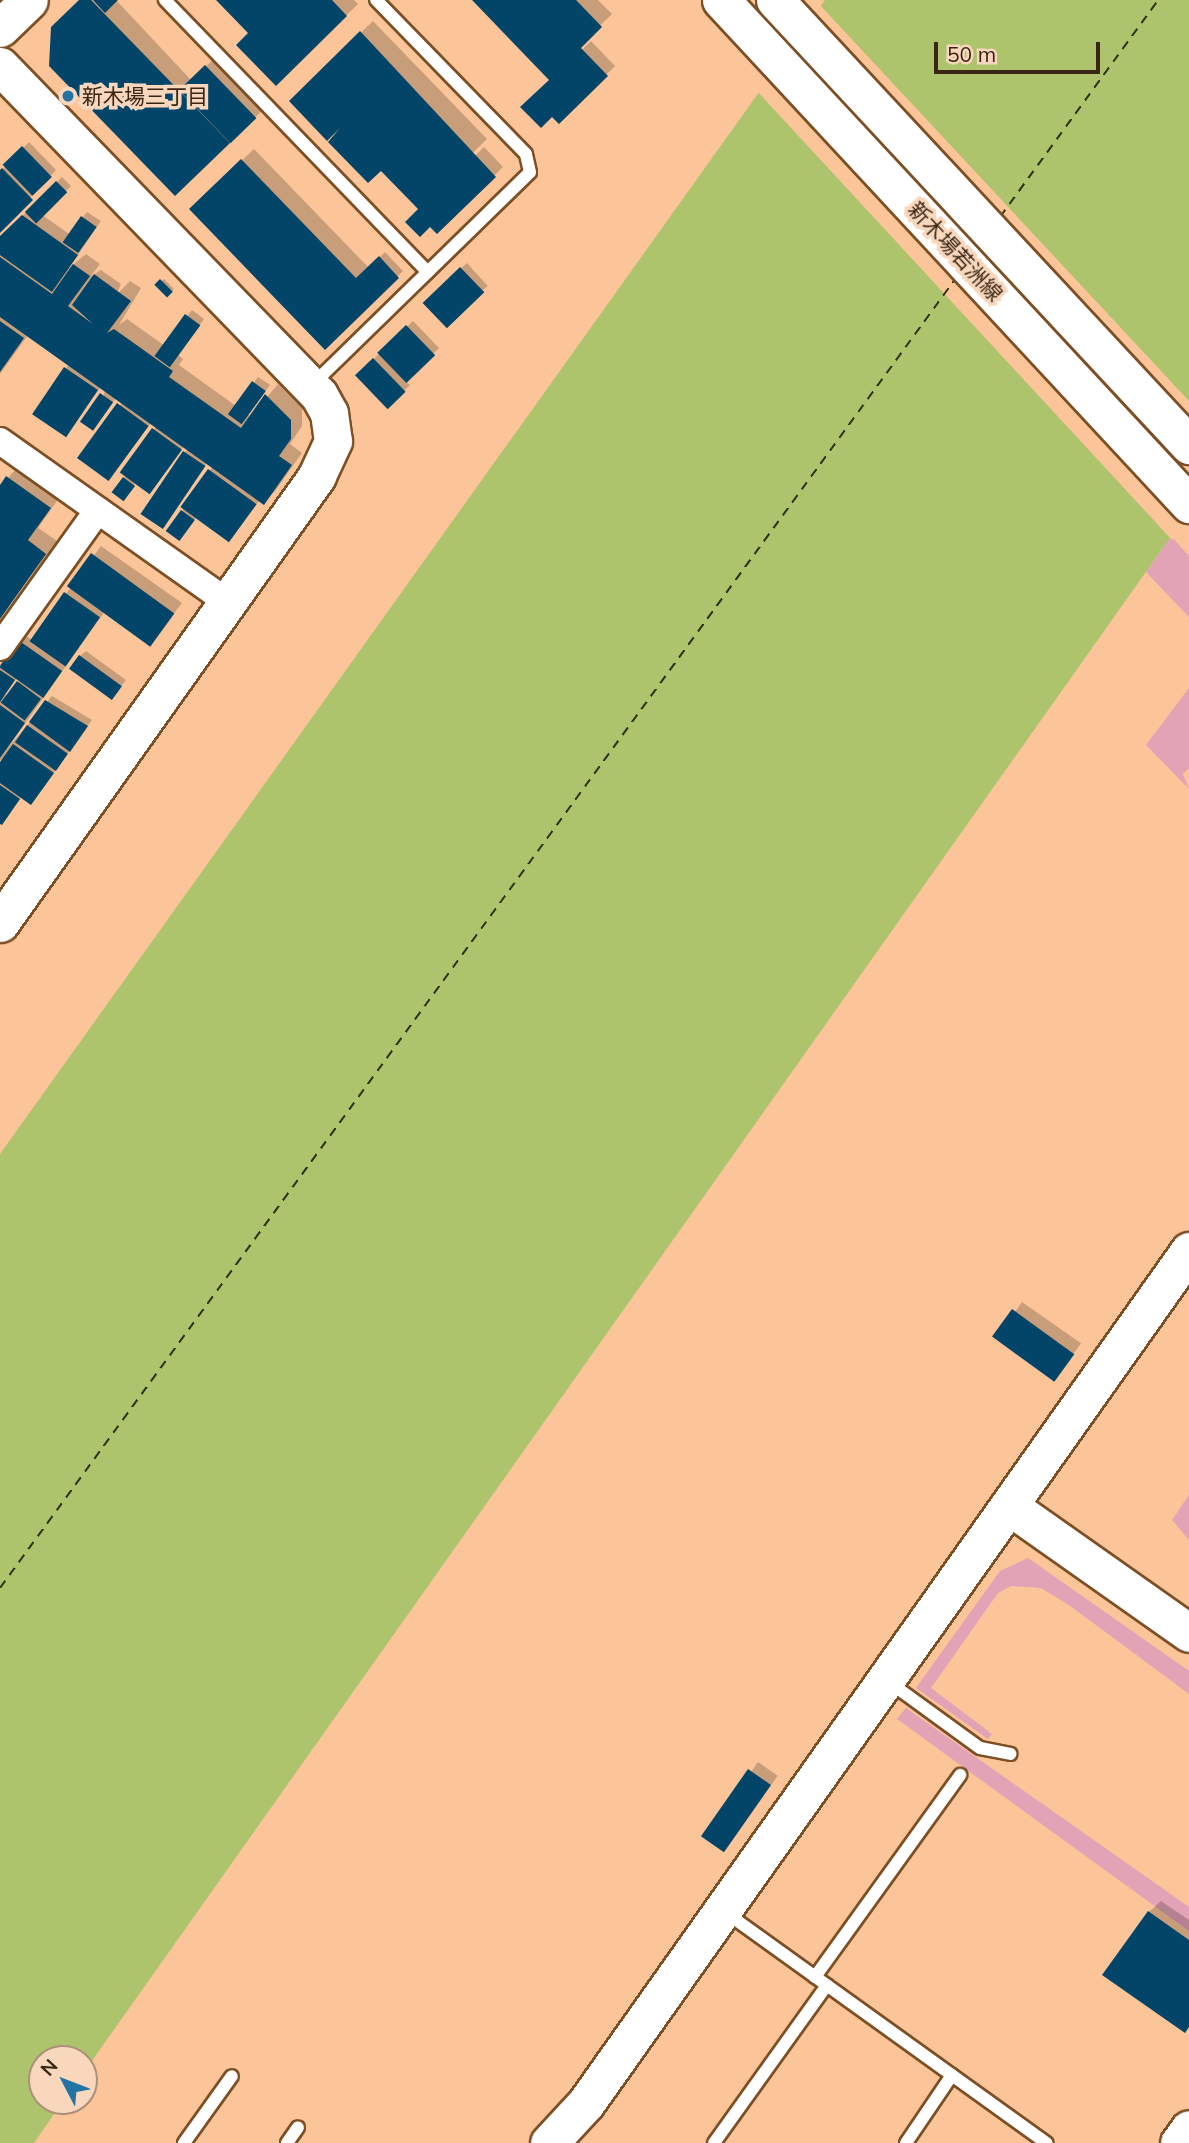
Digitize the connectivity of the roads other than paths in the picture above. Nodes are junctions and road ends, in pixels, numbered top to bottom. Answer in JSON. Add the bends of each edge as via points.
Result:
{"nodes":[{"id":1,"x":29,"y":0,"type":"edge"},
{"id":2,"x":165,"y":0,"type":"edge"},
{"id":3,"x":376,"y":0,"type":"edge"},
{"id":4,"x":721,"y":0,"type":"edge"},
{"id":5,"x":775,"y":0,"type":"edge"},
{"id":6,"x":0,"y":27,"type":"edge"},
{"id":7,"x":0,"y":66,"type":"edge"},
{"id":8,"x":428,"y":272,"type":"junction"},
{"id":9,"x":310,"y":386,"type":"junction"},
{"id":10,"x":0,"y":441,"type":"edge"},
{"id":11,"x":1189,"y":445,"type":"edge"},
{"id":12,"x":1189,"y":504,"type":"edge"},
{"id":13,"x":98,"y":510,"type":"junction"},
{"id":14,"x":227,"y":602,"type":"junction"},
{"id":15,"x":0,"y":647,"type":"edge"},
{"id":16,"x":0,"y":923,"type":"edge"},
{"id":17,"x":1189,"y":1251,"type":"edge"},
{"id":18,"x":1009,"y":1506,"type":"junction"},
{"id":19,"x":1189,"y":1633,"type":"edge"},
{"id":20,"x":886,"y":1680,"type":"junction"},
{"id":21,"x":1010,"y":1754,"type":"dead end"},
{"id":22,"x":960,"y":1775,"type":"dead end"},
{"id":23,"x":722,"y":1910,"type":"junction"},
{"id":24,"x":815,"y":1977,"type":"junction"},
{"id":25,"x":827,"y":1985,"type":"junction"},
{"id":26,"x":952,"y":2075,"type":"junction"},
{"id":27,"x":232,"y":2076,"type":"dead end"},
{"id":28,"x":586,"y":2103,"type":"junction"},
{"id":29,"x":298,"y":2127,"type":"dead end"},
{"id":30,"x":1189,"y":2129,"type":"edge"},
{"id":31,"x":1044,"y":2142,"type":"edge"},
{"id":32,"x":184,"y":2143,"type":"edge"},
{"id":33,"x":287,"y":2143,"type":"edge"},
{"id":34,"x":549,"y":2143,"type":"edge"},
{"id":35,"x":570,"y":2143,"type":"edge"},
{"id":36,"x":714,"y":2143,"type":"edge"},
{"id":37,"x":906,"y":2143,"type":"edge"},
{"id":38,"x":1179,"y":2143,"type":"edge"}],
"edges":[{"from":1,"to":6,"type":"street"},
{"from":2,"to":8,"type":"lane"},
{"from":3,"to":8,"type":"lane","via":[[530,161],[530,172]]},
{"from":4,"to":12,"type":"street","name":"新木場若洲線"},
{"from":5,"to":11,"type":"street","name":"新木場若洲線"},
{"from":7,"to":9,"type":"street"},
{"from":8,"to":9,"type":"lane"},
{"from":9,"to":14,"type":"street","via":[[332,422],[329,458]]},
{"from":10,"to":13,"type":"street"},
{"from":13,"to":14,"type":"street"},
{"from":13,"to":15,"type":"street"},
{"from":14,"to":16,"type":"street"},
{"from":17,"to":18,"type":"street"},
{"from":18,"to":19,"type":"street"},
{"from":18,"to":20,"type":"street"},
{"from":20,"to":21,"type":"lane","via":[[980,1748]]},
{"from":20,"to":23,"type":"street"},
{"from":22,"to":24,"type":"lane"},
{"from":23,"to":24,"type":"lane"},
{"from":23,"to":28,"type":"street"},
{"from":24,"to":25,"type":"lane"},
{"from":25,"to":26,"type":"lane"},
{"from":25,"to":36,"type":"lane"},
{"from":26,"to":31,"type":"lane"},
{"from":26,"to":37,"type":"lane"},
{"from":27,"to":32,"type":"lane"},
{"from":28,"to":34,"type":"street"},
{"from":28,"to":35,"type":"street"},
{"from":29,"to":33,"type":"lane"},
{"from":30,"to":38,"type":"street"}]}
